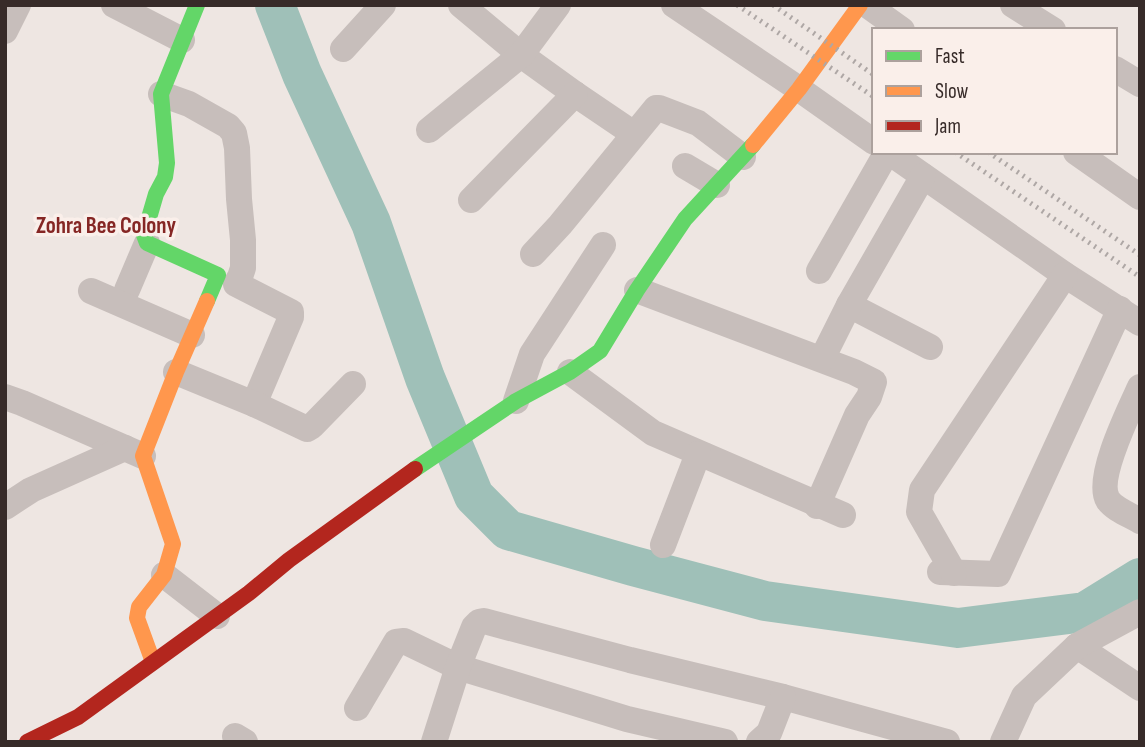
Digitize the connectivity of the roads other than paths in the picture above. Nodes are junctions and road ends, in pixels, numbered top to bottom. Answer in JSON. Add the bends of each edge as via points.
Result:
{"nodes":[{"id":1,"x":114,"y":5,"type":"edge"},
{"id":2,"x":197,"y":5,"type":"edge"},
{"id":3,"x":383,"y":5,"type":"edge"},
{"id":4,"x":461,"y":5,"type":"edge"},
{"id":5,"x":558,"y":5,"type":"edge"},
{"id":6,"x":674,"y":5,"type":"edge"},
{"id":7,"x":1013,"y":5,"type":"edge"},
{"id":8,"x":853,"y":8,"type":"edge"},
{"id":9,"x":898,"y":28,"type":"edge"},
{"id":10,"x":1050,"y":28,"type":"edge"},
{"id":11,"x":182,"y":40,"type":"junction"},
{"id":12,"x":343,"y":49,"type":"dead end"},
{"id":13,"x":521,"y":55,"type":"junction"},
{"id":14,"x":1117,"y":70,"type":"edge"},
{"id":15,"x":1140,"y":84,"type":"edge"},
{"id":16,"x":799,"y":89,"type":"junction"},
{"id":17,"x":161,"y":94,"type":"junction"},
{"id":18,"x":575,"y":94,"type":"junction"},
{"id":19,"x":429,"y":130,"type":"dead end"},
{"id":20,"x":634,"y":134,"type":"junction"},
{"id":21,"x":872,"y":141,"type":"edge"},
{"id":22,"x":887,"y":154,"type":"edge"},
{"id":23,"x":891,"y":154,"type":"edge"},
{"id":24,"x":1079,"y":154,"type":"edge"},
{"id":25,"x":743,"y":157,"type":"junction"},
{"id":26,"x":685,"y":166,"type":"dead end"},
{"id":27,"x":923,"y":176,"type":"junction"},
{"id":28,"x":717,"y":186,"type":"junction"},
{"id":29,"x":1140,"y":197,"type":"edge"},
{"id":30,"x":471,"y":200,"type":"dead end"},
{"id":31,"x":147,"y":243,"type":"junction"},
{"id":32,"x":603,"y":245,"type":"dead end"},
{"id":33,"x":533,"y":254,"type":"dead end"},
{"id":34,"x":819,"y":271,"type":"dead end"},
{"id":35,"x":1065,"y":275,"type":"junction"},
{"id":36,"x":227,"y":279,"type":"junction"},
{"id":37,"x":127,"y":290,"type":"dead end"},
{"id":38,"x":637,"y":290,"type":"junction"},
{"id":39,"x":91,"y":291,"type":"dead end"},
{"id":40,"x":849,"y":305,"type":"junction"},
{"id":41,"x":1130,"y":316,"type":"edge"},
{"id":42,"x":192,"y":335,"type":"junction"},
{"id":43,"x":930,"y":347,"type":"dead end"},
{"id":44,"x":822,"y":359,"type":"junction"},
{"id":45,"x":176,"y":372,"type":"junction"},
{"id":46,"x":570,"y":372,"type":"junction"},
{"id":47,"x":353,"y":384,"type":"dead end"},
{"id":48,"x":1140,"y":387,"type":"edge"},
{"id":49,"x":5,"y":397,"type":"edge"},
{"id":50,"x":516,"y":401,"type":"junction"},
{"id":51,"x":254,"y":404,"type":"junction"},
{"id":52,"x":1130,"y":438,"type":"edge"},
{"id":53,"x":134,"y":452,"type":"junction"},
{"id":54,"x":698,"y":454,"type":"junction"},
{"id":55,"x":817,"y":506,"type":"junction"},
{"id":56,"x":5,"y":507,"type":"edge"},
{"id":57,"x":843,"y":515,"type":"dead end"},
{"id":58,"x":1140,"y":520,"type":"edge"},
{"id":59,"x":663,"y":544,"type":"dead end"},
{"id":60,"x":164,"y":575,"type":"junction"},
{"id":61,"x":1140,"y":612,"type":"edge"},
{"id":62,"x":217,"y":616,"type":"junction"},
{"id":63,"x":1077,"y":646,"type":"junction"},
{"id":64,"x":153,"y":662,"type":"junction"},
{"id":65,"x":458,"y":667,"type":"junction"},
{"id":66,"x":1140,"y":688,"type":"edge"},
{"id":67,"x":783,"y":697,"type":"junction"},
{"id":68,"x":357,"y":708,"type":"dead end"},
{"id":69,"x":623,"y":730,"type":"edge"},
{"id":70,"x":27,"y":742,"type":"edge"},
{"id":71,"x":434,"y":742,"type":"edge"},
{"id":72,"x":725,"y":742,"type":"edge"},
{"id":73,"x":759,"y":742,"type":"edge"},
{"id":74,"x":947,"y":742,"type":"edge"},
{"id":75,"x":1003,"y":742,"type":"edge"}],
"edges":[{"from":1,"to":11,"type":"street"},
{"from":2,"to":11,"type":"main road"},
{"from":3,"to":12,"type":"street"},
{"from":4,"to":13,"type":"street"},
{"from":5,"to":13,"type":"street"},
{"from":6,"to":16,"type":"street"},
{"from":7,"to":10,"type":"street"},
{"from":8,"to":9,"type":"street"},
{"from":8,"to":16,"type":"main road","via":[[832,46]]},
{"from":11,"to":17,"type":"main road"},
{"from":13,"to":18,"type":"street"},
{"from":13,"to":19,"type":"street"},
{"from":14,"to":15,"type":"street"},
{"from":16,"to":21,"type":"street"},
{"from":16,"to":25,"type":"main road"},
{"from":17,"to":31,"type":"main road","via":[[167,163],[145,235]]},
{"from":17,"to":36,"type":"street","via":[[189,104],[234,133],[243,268],[240,277]]},
{"from":18,"to":20,"type":"street"},
{"from":18,"to":30,"type":"street"},
{"from":20,"to":25,"type":"street","via":[[659,108],[698,122]]},
{"from":20,"to":33,"type":"street"},
{"from":22,"to":34,"type":"street"},
{"from":23,"to":27,"type":"street"},
{"from":24,"to":29,"type":"street"},
{"from":25,"to":28,"type":"main road"},
{"from":26,"to":28,"type":"street"},
{"from":27,"to":35,"type":"street"},
{"from":27,"to":40,"type":"street"},
{"from":28,"to":38,"type":"main road","via":[[685,219]]},
{"from":31,"to":36,"type":"main road"},
{"from":31,"to":37,"type":"street"},
{"from":32,"to":50,"type":"street","via":[[532,354]]},
{"from":35,"to":41,"type":"street"},
{"from":35,"to":41,"type":"street","via":[[922,490],[919,512],[947,573],[998,574]]},
{"from":36,"to":42,"type":"main road"},
{"from":36,"to":51,"type":"street","via":[[291,312]]},
{"from":38,"to":44,"type":"street"},
{"from":38,"to":46,"type":"main road","via":[[600,351]]},
{"from":39,"to":42,"type":"street"},
{"from":40,"to":43,"type":"street"},
{"from":40,"to":44,"type":"street"},
{"from":42,"to":45,"type":"main road"},
{"from":44,"to":55,"type":"street","via":[[874,382]]},
{"from":45,"to":51,"type":"street"},
{"from":45,"to":53,"type":"main road"},
{"from":46,"to":50,"type":"main road"},
{"from":46,"to":54,"type":"street","via":[[653,433]]},
{"from":47,"to":51,"type":"street","via":[[307,429]]},
{"from":48,"to":52,"type":"street"},
{"from":49,"to":53,"type":"street"},
{"from":50,"to":62,"type":"main road","via":[[398,481]]},
{"from":52,"to":58,"type":"street","via":[[1104,481],[1104,490],[1115,506]]},
{"from":53,"to":56,"type":"street","via":[[31,490]]},
{"from":53,"to":60,"type":"main road","via":[[173,544]]},
{"from":54,"to":55,"type":"street"},
{"from":54,"to":59,"type":"street"},
{"from":55,"to":57,"type":"street"},
{"from":60,"to":62,"type":"street"},
{"from":60,"to":64,"type":"main road","via":[[139,607],[137,618]]},
{"from":61,"to":63,"type":"street"},
{"from":62,"to":64,"type":"main road"},
{"from":63,"to":66,"type":"street"},
{"from":63,"to":75,"type":"street","via":[[1024,696]]},
{"from":64,"to":70,"type":"main road","via":[[81,723]]},
{"from":65,"to":67,"type":"street","via":[[474,627],[484,621]]},
{"from":65,"to":68,"type":"street","via":[[404,641],[396,642]]},
{"from":65,"to":69,"type":"street"},
{"from":65,"to":71,"type":"street"},
{"from":67,"to":73,"type":"street","via":[[769,733]]},
{"from":67,"to":74,"type":"street"},
{"from":69,"to":72,"type":"street"}]}
